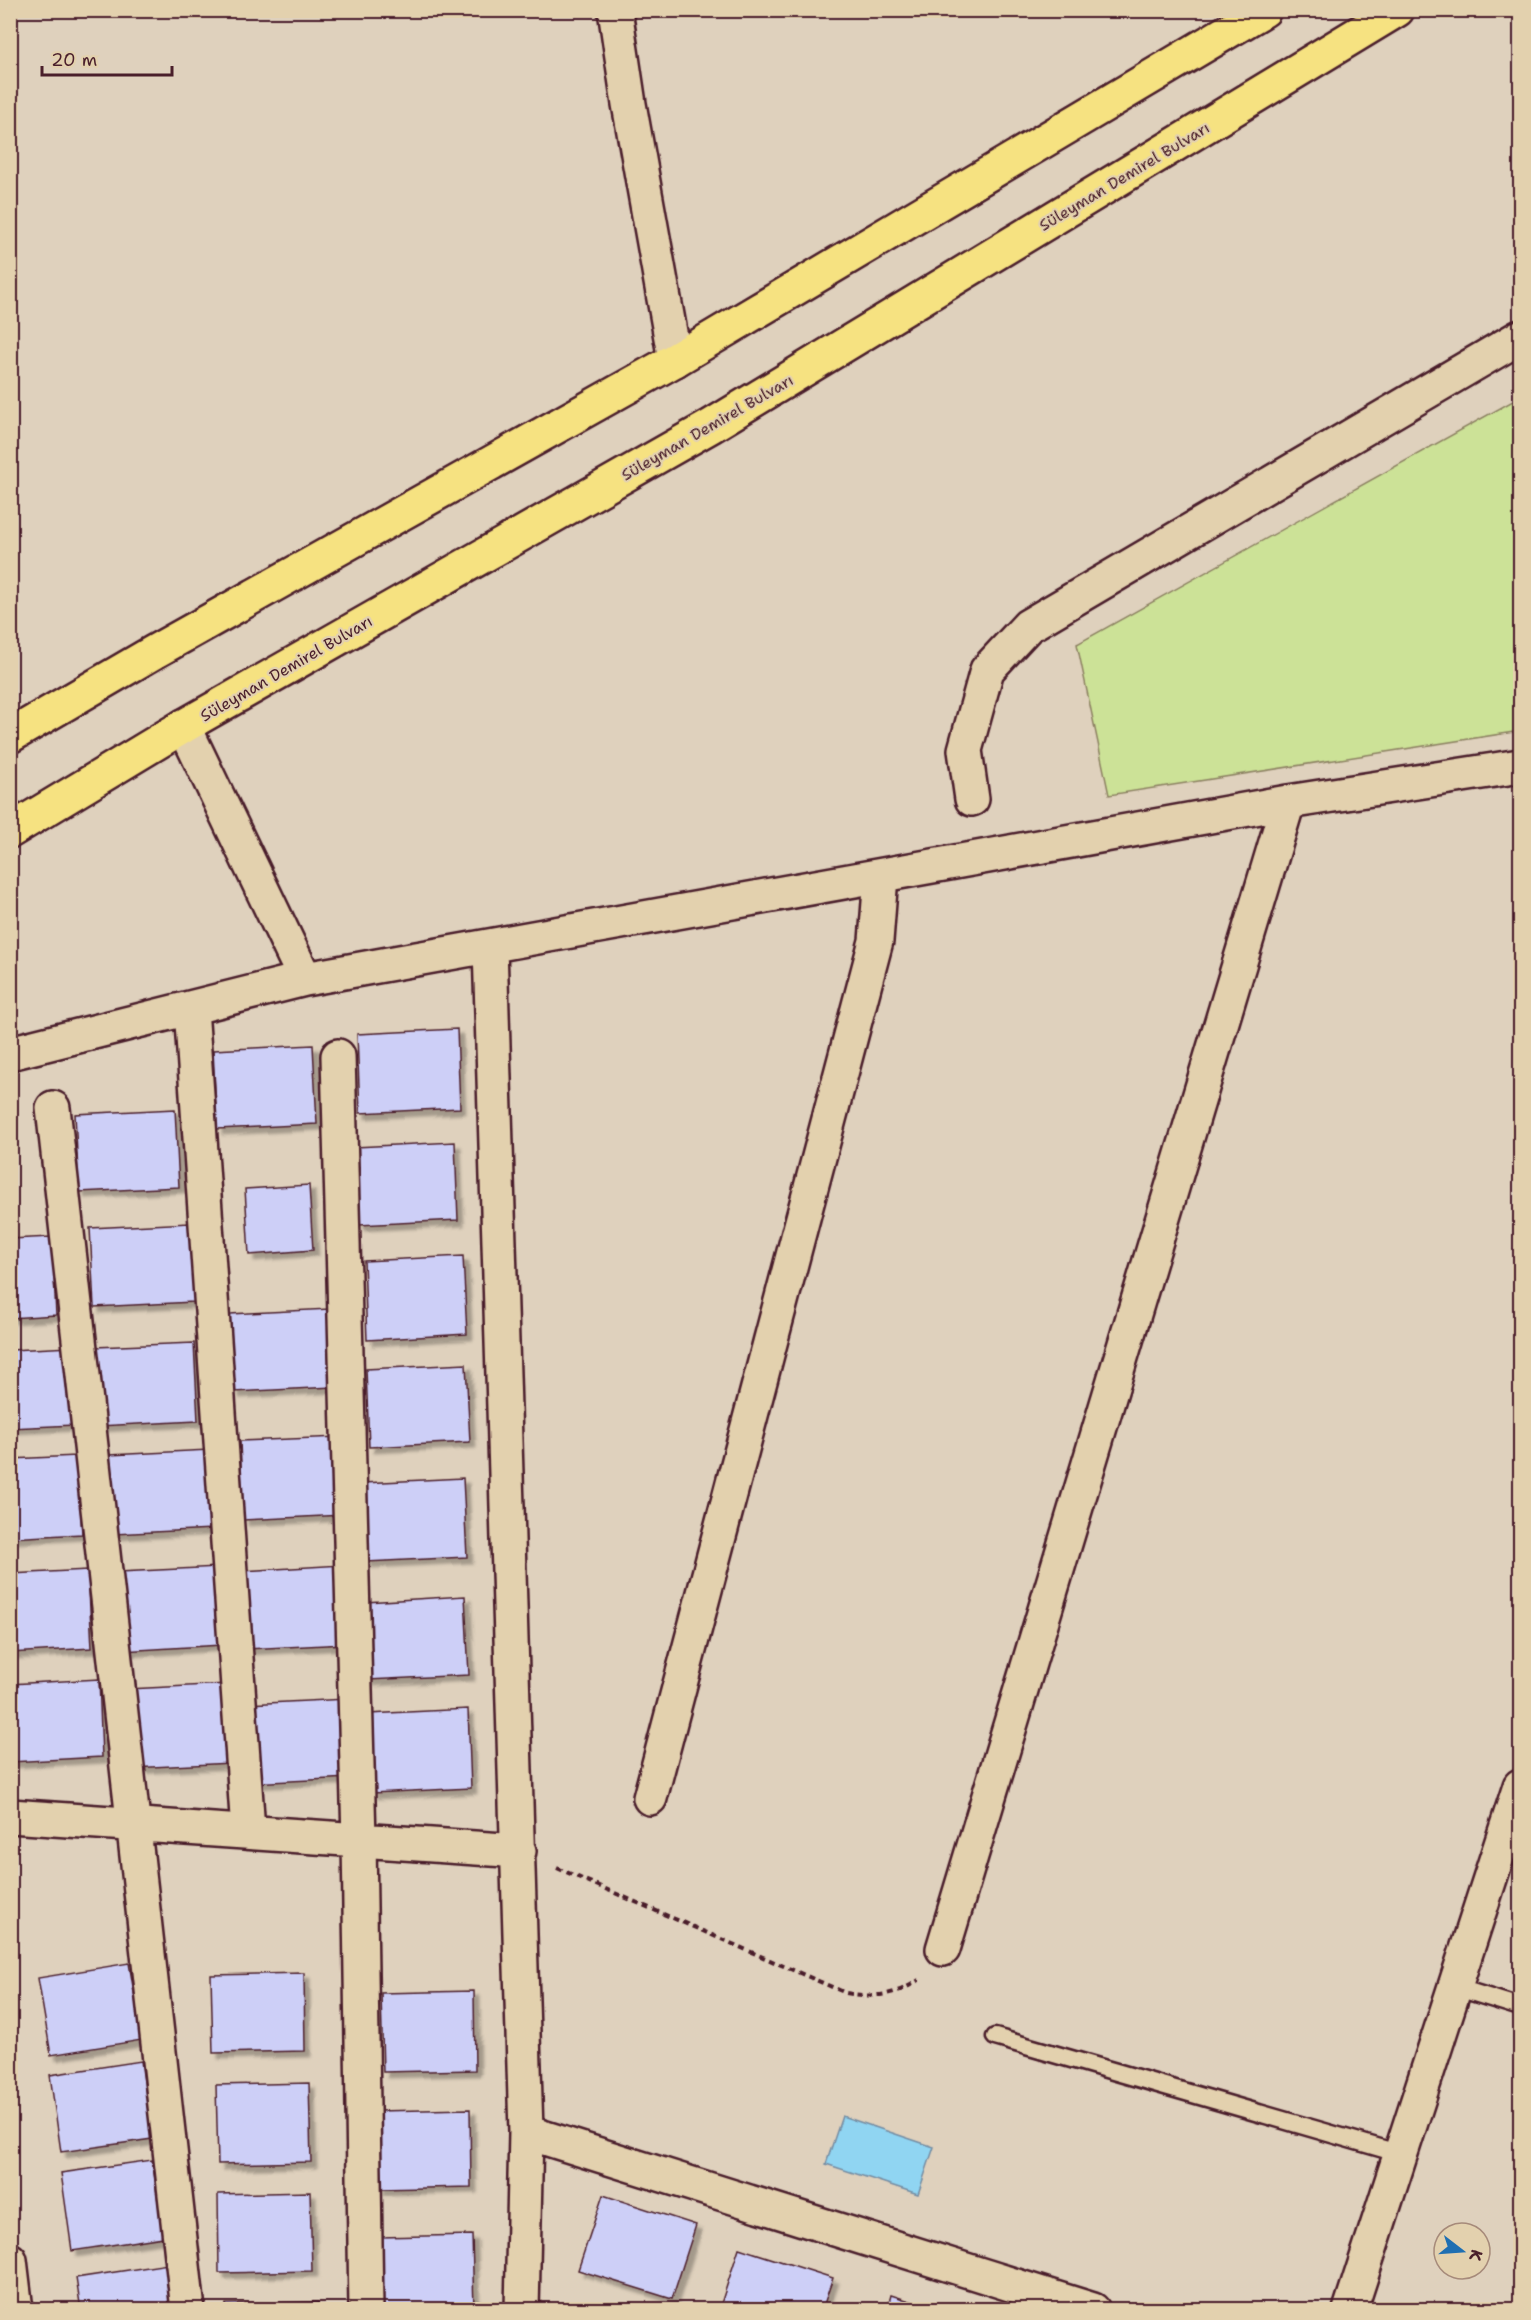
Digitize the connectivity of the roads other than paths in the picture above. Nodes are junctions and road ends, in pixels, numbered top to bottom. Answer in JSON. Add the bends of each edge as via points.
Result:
{"nodes":[{"id":1,"x":615,"y":10,"type":"edge"},
{"id":2,"x":1264,"y":10,"type":"edge"},
{"id":3,"x":1397,"y":10,"type":"edge"},
{"id":4,"x":1521,"y":337,"type":"edge"},
{"id":5,"x":675,"y":360,"type":"junction"},
{"id":6,"x":184,"y":726,"type":"junction"},
{"id":7,"x":10,"y":736,"type":"edge"},
{"id":8,"x":1521,"y":766,"type":"edge"},
{"id":9,"x":972,"y":799,"type":"dead end"},
{"id":10,"x":1288,"y":802,"type":"junction"},
{"id":11,"x":10,"y":831,"type":"edge"},
{"id":12,"x":881,"y":876,"type":"junction"},
{"id":13,"x":490,"y":947,"type":"junction"},
{"id":14,"x":305,"y":979,"type":"junction"},
{"id":15,"x":191,"y":1008,"type":"junction"},
{"id":16,"x":10,"y":1053,"type":"edge"},
{"id":17,"x":338,"y":1056,"type":"dead end"},
{"id":18,"x":53,"y":1108,"type":"dead end"},
{"id":19,"x":1521,"y":1786,"type":"edge"},
{"id":20,"x":650,"y":1798,"type":"dead end"},
{"id":21,"x":10,"y":1816,"type":"edge"},
{"id":22,"x":133,"y":1823,"type":"junction"},
{"id":23,"x":248,"y":1831,"type":"junction"},
{"id":24,"x":359,"y":1839,"type":"junction"},
{"id":25,"x":519,"y":1851,"type":"junction"},
{"id":26,"x":943,"y":1949,"type":"road end"},
{"id":27,"x":1455,"y":1987,"type":"junction"},
{"id":28,"x":1521,"y":2007,"type":"edge"},
{"id":29,"x":995,"y":2037,"type":"dead end"},
{"id":30,"x":526,"y":2132,"type":"junction"},
{"id":31,"x":1401,"y":2154,"type":"junction"},
{"id":32,"x":10,"y":2260,"type":"edge"},
{"id":33,"x":16,"y":2310,"type":"edge"},
{"id":34,"x":188,"y":2310,"type":"edge"},
{"id":35,"x":366,"y":2310,"type":"edge"},
{"id":36,"x":522,"y":2310,"type":"edge"},
{"id":37,"x":1093,"y":2310,"type":"edge"},
{"id":38,"x":1350,"y":2310,"type":"edge"}],
"edges":[{"from":1,"to":5,"type":"street","via":[[628,104]]},
{"from":2,"to":5,"type":"highway"},
{"from":3,"to":6,"type":"highway","name":"Süleyman Demirel Bulvarı","via":[[711,426]]},
{"from":4,"to":9,"type":"street","via":[[1028,626],[987,670],[965,750]]},
{"from":5,"to":7,"type":"highway"},
{"from":6,"to":11,"type":"highway","name":"Süleyman Demirel Bulvarı"},
{"from":6,"to":14,"type":"street"},
{"from":8,"to":10,"type":"street"},
{"from":10,"to":12,"type":"street"},
{"from":10,"to":26,"type":"street"},
{"from":12,"to":13,"type":"street"},
{"from":12,"to":20,"type":"street","via":[[876,941]]},
{"from":13,"to":14,"type":"street"},
{"from":13,"to":25,"type":"street"},
{"from":14,"to":15,"type":"street"},
{"from":15,"to":16,"type":"street"},
{"from":15,"to":23,"type":"street"},
{"from":17,"to":24,"type":"street"},
{"from":18,"to":22,"type":"street"},
{"from":19,"to":27,"type":"street"},
{"from":21,"to":22,"type":"street"},
{"from":22,"to":23,"type":"street"},
{"from":22,"to":34,"type":"street"},
{"from":23,"to":24,"type":"street"},
{"from":24,"to":25,"type":"street"},
{"from":24,"to":35,"type":"street"},
{"from":25,"to":30,"type":"street"},
{"from":27,"to":28,"type":"lane"},
{"from":27,"to":31,"type":"street"},
{"from":29,"to":31,"type":"lane"},
{"from":30,"to":36,"type":"street"},
{"from":30,"to":37,"type":"street"},
{"from":31,"to":38,"type":"street"},
{"from":32,"to":33,"type":"street"}]}
